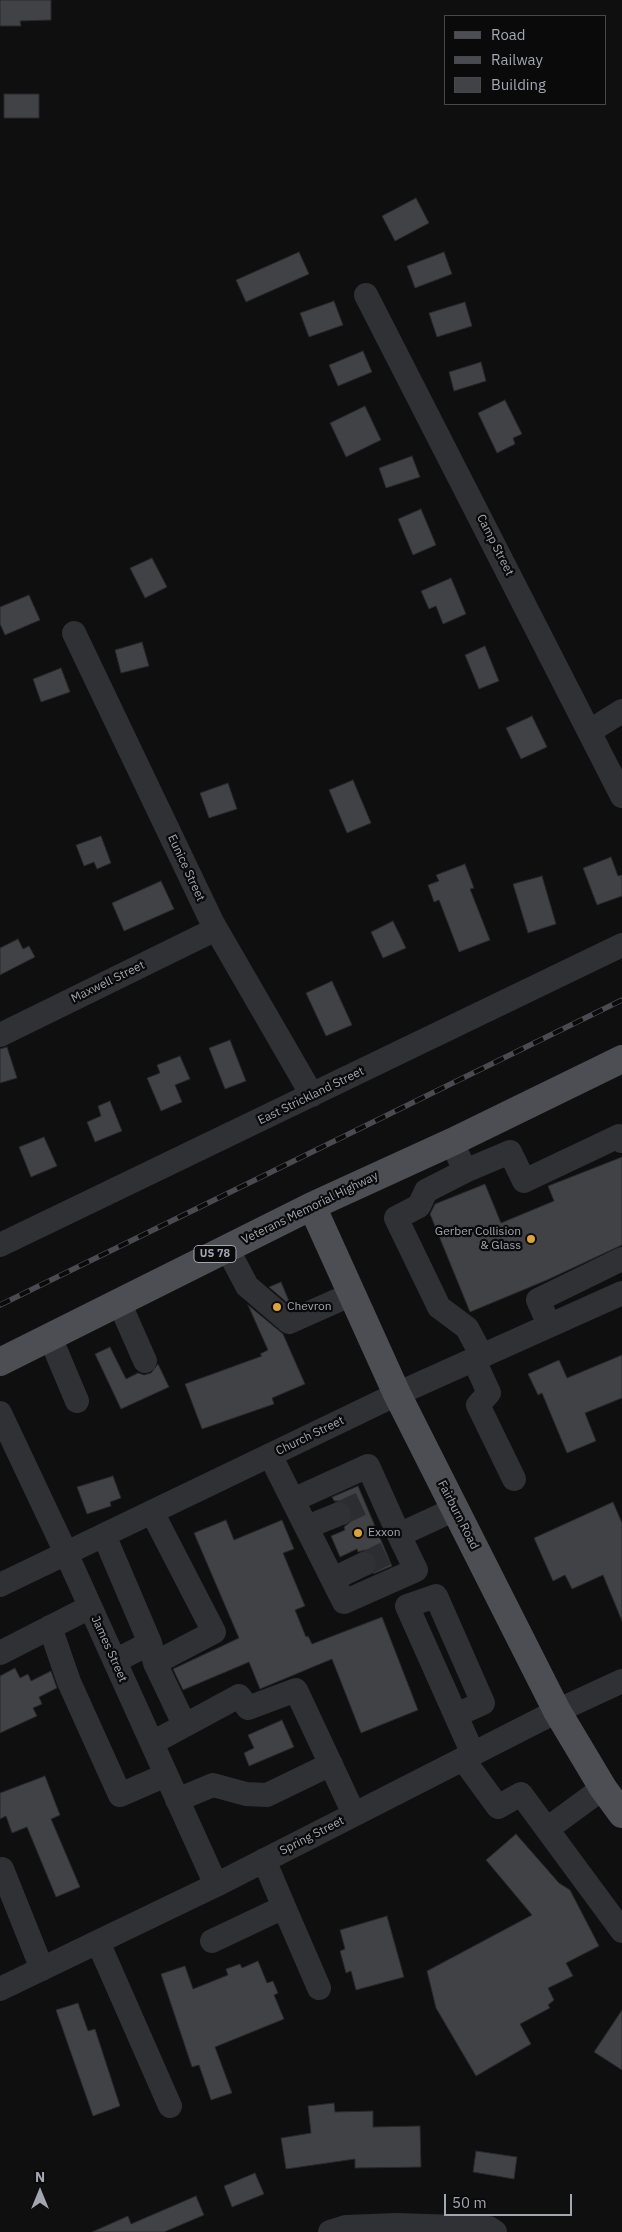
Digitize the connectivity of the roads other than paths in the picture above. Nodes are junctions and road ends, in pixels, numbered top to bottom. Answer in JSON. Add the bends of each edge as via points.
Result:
{"nodes":[{"id":1,"x":366,"y":294,"type":"dead end"},
{"id":2,"x":74,"y":633,"type":"dead end"},
{"id":3,"x":622,"y":711,"type":"edge"},
{"id":4,"x":590,"y":730,"type":"junction"},
{"id":5,"x":622,"y":796,"type":"edge"},
{"id":6,"x":216,"y":929,"type":"junction"},
{"id":7,"x":622,"y":945,"type":"edge"},
{"id":8,"x":0,"y":1035,"type":"edge"},
{"id":9,"x":622,"y":1059,"type":"edge"},
{"id":10,"x":312,"y":1096,"type":"junction"},
{"id":11,"x":622,"y":1141,"type":"edge"},
{"id":12,"x":452,"y":1142,"type":"junction"},
{"id":13,"x":466,"y":1171,"type":"junction"},
{"id":14,"x":312,"y":1206,"type":"junction"},
{"id":15,"x":0,"y":1245,"type":"edge"},
{"id":16,"x":227,"y":1248,"type":"junction"},
{"id":17,"x":622,"y":1258,"type":"edge"},
{"id":18,"x":622,"y":1293,"type":"edge"},
{"id":19,"x":352,"y":1294,"type":"junction"},
{"id":20,"x":119,"y":1302,"type":"junction"},
{"id":21,"x":549,"y":1326,"type":"junction"},
{"id":22,"x":50,"y":1337,"type":"junction"},
{"id":23,"x":478,"y":1358,"type":"junction"},
{"id":24,"x":145,"y":1361,"type":"dead end"},
{"id":25,"x":0,"y":1362,"type":"edge"},
{"id":26,"x":397,"y":1394,"type":"junction"},
{"id":27,"x":77,"y":1400,"type":"dead end"},
{"id":28,"x":0,"y":1413,"type":"edge"},
{"id":29,"x":270,"y":1455,"type":"junction"},
{"id":30,"x":514,"y":1479,"type":"dead end"},
{"id":31,"x":293,"y":1500,"type":"junction"},
{"id":32,"x":455,"y":1509,"type":"junction"},
{"id":33,"x":152,"y":1512,"type":"junction"},
{"id":34,"x":339,"y":1514,"type":"tunnel mouth"},
{"id":35,"x":307,"y":1527,"type":"junction"},
{"id":36,"x":104,"y":1535,"type":"junction"},
{"id":37,"x":397,"y":1544,"type":"junction"},
{"id":38,"x":66,"y":1553,"type":"junction"},
{"id":39,"x":364,"y":1564,"type":"tunnel mouth"},
{"id":40,"x":332,"y":1579,"type":"junction"},
{"id":41,"x":0,"y":1585,"type":"edge"},
{"id":42,"x":408,"y":1606,"type":"dead end"},
{"id":43,"x":90,"y":1607,"type":"junction"},
{"id":44,"x":50,"y":1628,"type":"junction"},
{"id":45,"x":0,"y":1653,"type":"edge"},
{"id":46,"x":153,"y":1653,"type":"junction"},
{"id":47,"x":115,"y":1661,"type":"junction"},
{"id":48,"x":622,"y":1681,"type":"edge"},
{"id":49,"x":557,"y":1711,"type":"junction"},
{"id":50,"x":184,"y":1724,"type":"junction"},
{"id":51,"x":152,"y":1743,"type":"junction"},
{"id":52,"x":468,"y":1757,"type":"junction"},
{"id":53,"x":331,"y":1764,"type":"junction"},
{"id":54,"x":166,"y":1775,"type":"junction"},
{"id":55,"x":603,"y":1788,"type":"junction"},
{"id":56,"x":177,"y":1800,"type":"junction"},
{"id":57,"x":354,"y":1814,"type":"junction"},
{"id":58,"x":622,"y":1814,"type":"edge"},
{"id":59,"x":547,"y":1829,"type":"junction"},
{"id":60,"x":264,"y":1860,"type":"junction"},
{"id":61,"x":2,"y":1869,"type":"dead end"},
{"id":62,"x":216,"y":1885,"type":"junction"},
{"id":63,"x":284,"y":1907,"type":"junction"},
{"id":64,"x":622,"y":1931,"type":"edge"},
{"id":65,"x":212,"y":1941,"type":"dead end"},
{"id":66,"x":98,"y":1942,"type":"junction"},
{"id":67,"x":42,"y":1969,"type":"junction"},
{"id":68,"x":319,"y":1988,"type":"dead end"},
{"id":69,"x":0,"y":1989,"type":"edge"},
{"id":70,"x":170,"y":2106,"type":"dead end"},
{"id":71,"x":437,"y":2229,"type":"edge"},
{"id":72,"x":330,"y":2232,"type":"edge"},
{"id":73,"x":495,"y":2232,"type":"edge"}],
"edges":[{"from":1,"to":4,"type":"street","name":"Camp Street"},
{"from":2,"to":6,"type":"street","name":"Eunice Street"},
{"from":3,"to":4,"type":"street"},
{"from":4,"to":5,"type":"street","name":"Camp Street"},
{"from":6,"to":8,"type":"street","name":"Maxwell Street"},
{"from":6,"to":10,"type":"street","name":"Eunice Street"},
{"from":7,"to":10,"type":"street","name":"East Strickland Street"},
{"from":9,"to":12,"type":"main road","name":"Veterans Memorial Highway","number":"US 78"},
{"from":10,"to":15,"type":"street","name":"East Strickland Street"},
{"from":11,"to":13,"type":"street","via":[[619,1136],[524,1181],[510,1152]]},
{"from":12,"to":13,"type":"street"},
{"from":12,"to":14,"type":"main road","name":"Veterans Memorial Highway","number":"US 78"},
{"from":13,"to":23,"type":"street","via":[[426,1191],[419,1206],[396,1218],[439,1307],[467,1328]]},
{"from":14,"to":16,"type":"main road","name":"Veterans Memorial Highway","number":"US 78"},
{"from":14,"to":19,"type":"main road","name":"Fairburn Road"},
{"from":16,"to":19,"type":"street","via":[[247,1286],[289,1322]]},
{"from":16,"to":20,"type":"main road","name":"Veterans Memorial Highway","number":"US 78"},
{"from":17,"to":21,"type":"street","via":[[538,1300]]},
{"from":18,"to":21,"type":"street","name":"Church Street"},
{"from":19,"to":26,"type":"main road","name":"Fairburn Road"},
{"from":20,"to":22,"type":"main road","name":"Veterans Memorial Highway","number":"US 78"},
{"from":20,"to":24,"type":"street"},
{"from":21,"to":23,"type":"street","name":"Church Street"},
{"from":22,"to":25,"type":"main road","name":"Veterans Memorial Highway","number":"US 78"},
{"from":22,"to":27,"type":"street"},
{"from":23,"to":26,"type":"street","name":"Church Street"},
{"from":23,"to":30,"type":"street","via":[[489,1393],[478,1405]]},
{"from":26,"to":29,"type":"street","name":"Church Street"},
{"from":26,"to":32,"type":"main road","name":"Fairburn Road"},
{"from":28,"to":38,"type":"street","name":"James Street"},
{"from":29,"to":31,"type":"street"},
{"from":29,"to":33,"type":"street","name":"Church Street"},
{"from":31,"to":35,"type":"street"},
{"from":31,"to":37,"type":"street","via":[[368,1466],[373,1499]]},
{"from":32,"to":37,"type":"street"},
{"from":32,"to":49,"type":"main road","name":"Fairburn Road"},
{"from":33,"to":36,"type":"street","name":"Church Street"},
{"from":33,"to":46,"type":"street","via":[[214,1632]]},
{"from":34,"to":35,"type":"street"},
{"from":35,"to":40,"type":"street"},
{"from":36,"to":38,"type":"street","name":"Church Street"},
{"from":36,"to":46,"type":"street"},
{"from":37,"to":40,"type":"street","via":[[416,1570],[344,1602]]},
{"from":38,"to":41,"type":"street","name":"Church Street"},
{"from":38,"to":43,"type":"street","name":"James Street"},
{"from":39,"to":40,"type":"street"},
{"from":42,"to":52,"type":"street","via":[[456,1715]]},
{"from":43,"to":44,"type":"street"},
{"from":43,"to":47,"type":"street","name":"James Street"},
{"from":44,"to":45,"type":"street"},
{"from":44,"to":54,"type":"street","via":[[69,1682],[120,1795]]},
{"from":46,"to":47,"type":"street"},
{"from":46,"to":50,"type":"street"},
{"from":47,"to":51,"type":"street","name":"James Street"},
{"from":48,"to":49,"type":"street","name":"Spring Street"},
{"from":49,"to":52,"type":"street","name":"Spring Street"},
{"from":49,"to":55,"type":"main road","name":"Fairburn Road"},
{"from":50,"to":51,"type":"street"},
{"from":50,"to":53,"type":"street","via":[[239,1696],[248,1708],[296,1690]]},
{"from":51,"to":54,"type":"street","name":"James Street"},
{"from":52,"to":57,"type":"street","name":"Spring Street"},
{"from":52,"to":59,"type":"street","via":[[498,1807],[521,1794]]},
{"from":53,"to":56,"type":"street","via":[[266,1795],[246,1794],[213,1785]]},
{"from":53,"to":57,"type":"street"},
{"from":54,"to":56,"type":"street","name":"James Street"},
{"from":55,"to":58,"type":"main road","name":"Fairburn Road"},
{"from":55,"to":59,"type":"street"},
{"from":56,"to":62,"type":"street","name":"James Street"},
{"from":57,"to":60,"type":"street","name":"Spring Street"},
{"from":59,"to":64,"type":"street"},
{"from":60,"to":62,"type":"street","name":"Spring Street"},
{"from":60,"to":63,"type":"street"},
{"from":61,"to":67,"type":"street"},
{"from":62,"to":66,"type":"street","name":"Spring Street"},
{"from":63,"to":65,"type":"street"},
{"from":63,"to":68,"type":"street"},
{"from":66,"to":67,"type":"street","name":"Spring Street"},
{"from":66,"to":70,"type":"street"},
{"from":67,"to":69,"type":"street","name":"Spring Street"},
{"from":71,"to":72,"type":"street","via":[[396,2225],[346,2227]]},
{"from":71,"to":73,"type":"street","via":[[489,2228]]}]}
